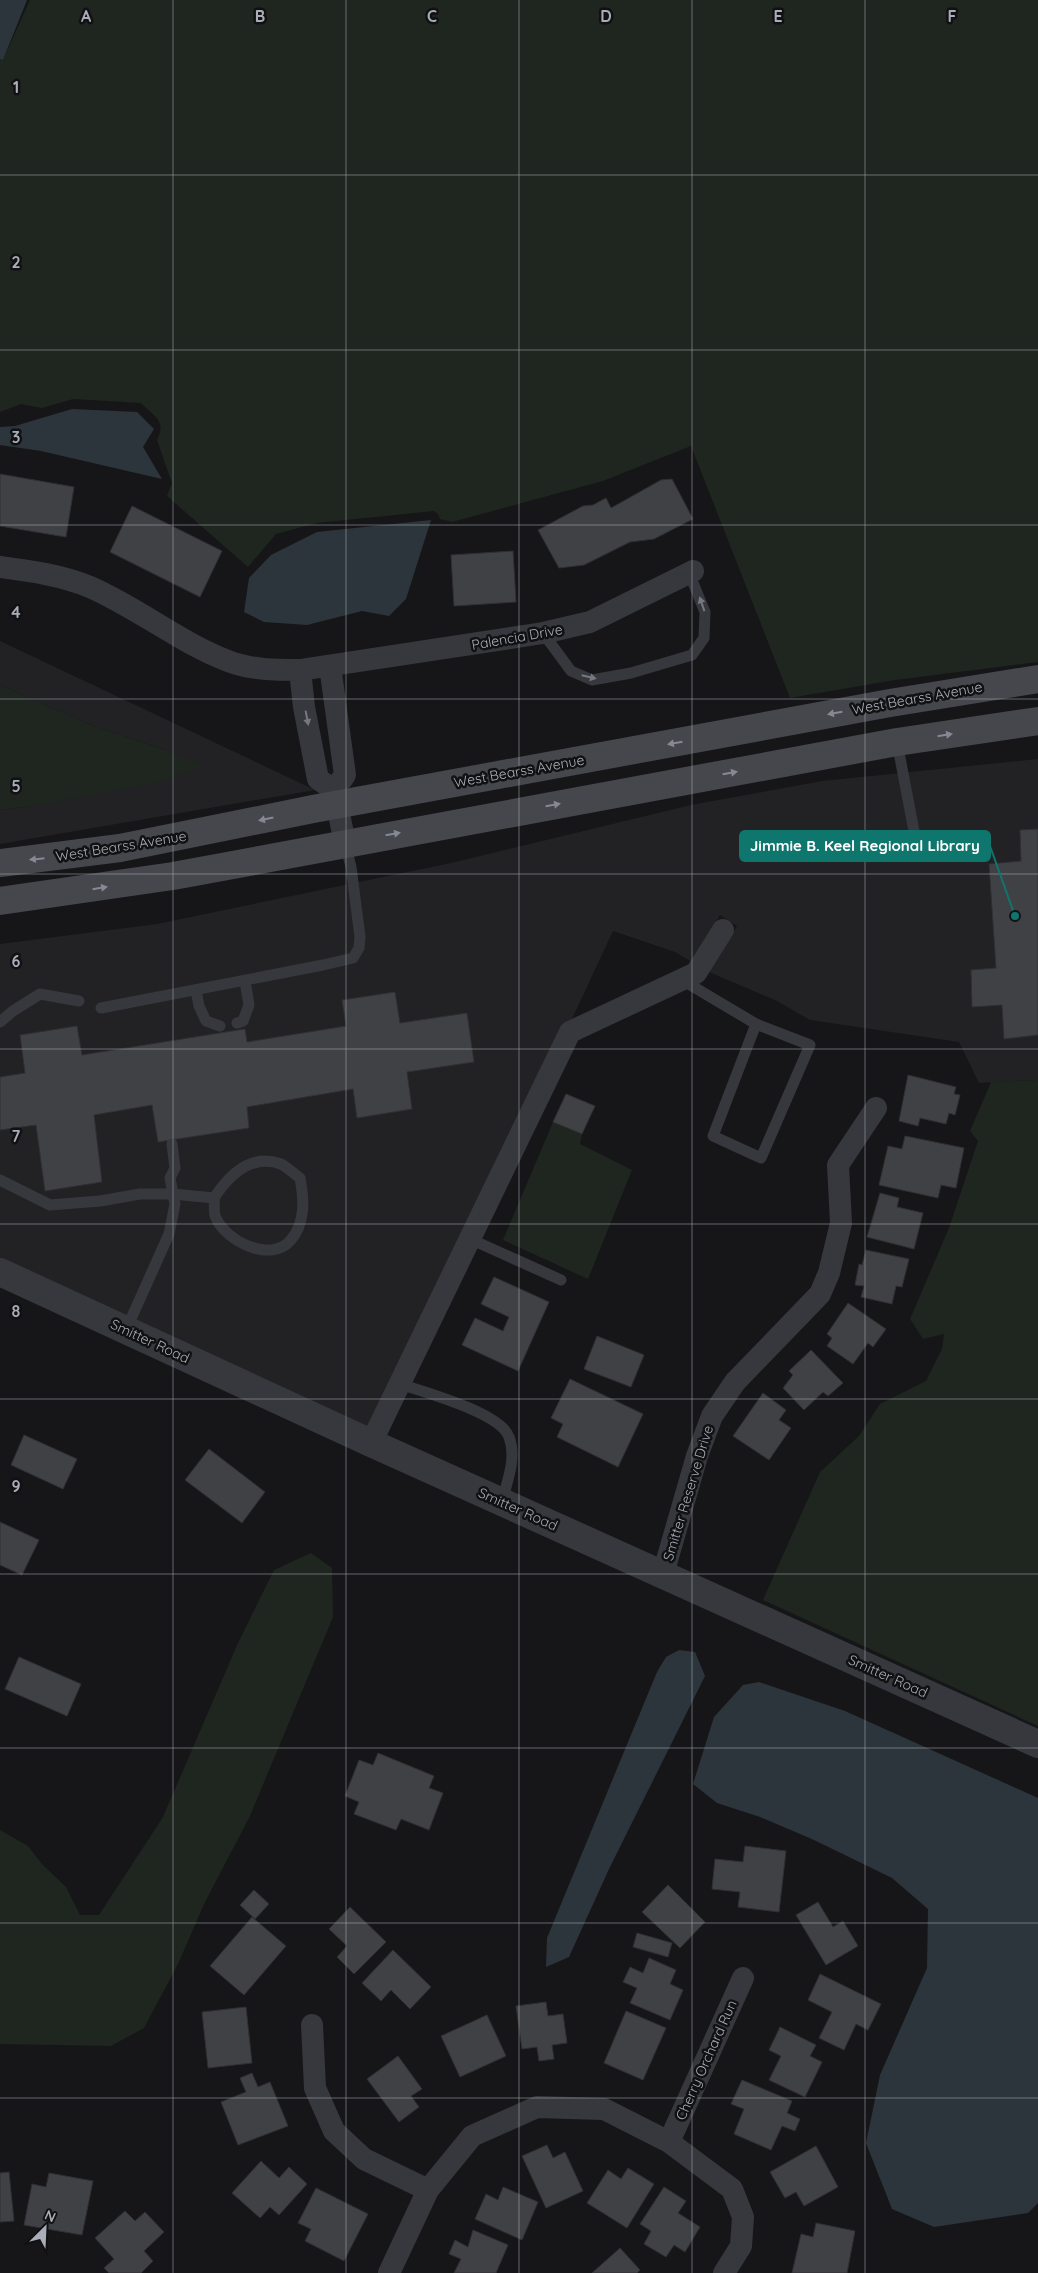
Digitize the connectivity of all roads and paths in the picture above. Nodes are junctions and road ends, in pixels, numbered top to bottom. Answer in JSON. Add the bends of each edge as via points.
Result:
{"nodes":[{"id":1,"x":0,"y":567,"type":"edge"},
{"id":2,"x":691,"y":572,"type":"joint"},
{"id":3,"x":543,"y":633,"type":"junction"},
{"id":4,"x":330,"y":666,"type":"junction"},
{"id":5,"x":300,"y":670,"type":"junction"},
{"id":6,"x":1038,"y":679,"type":"edge"},
{"id":7,"x":1038,"y":694,"type":"edge"},
{"id":8,"x":1038,"y":721,"type":"edge"},
{"id":9,"x":897,"y":742,"type":"junction"},
{"id":10,"x":335,"y":798,"type":"junction"},
{"id":11,"x":914,"y":831,"type":"dead end"},
{"id":12,"x":345,"y":843,"type":"junction"},
{"id":13,"x":0,"y":863,"type":"edge"},
{"id":14,"x":0,"y":901,"type":"edge"},
{"id":15,"x":723,"y":930,"type":"dead end"},
{"id":16,"x":682,"y":980,"type":"junction"},
{"id":17,"x":244,"y":981,"type":"junction"},
{"id":18,"x":196,"y":990,"type":"junction"},
{"id":19,"x":79,"y":1001,"type":"dead end"},
{"id":20,"x":101,"y":1008,"type":"dead end"},
{"id":21,"x":0,"y":1022,"type":"edge"},
{"id":22,"x":237,"y":1023,"type":"dead end"},
{"id":23,"x":756,"y":1024,"type":"junction"},
{"id":24,"x":220,"y":1026,"type":"dead end"},
{"id":25,"x":876,"y":1108,"type":"dead end"},
{"id":26,"x":172,"y":1144,"type":"dead end"},
{"id":27,"x":0,"y":1180,"type":"edge"},
{"id":28,"x":173,"y":1194,"type":"junction"},
{"id":29,"x":214,"y":1198,"type":"junction"},
{"id":30,"x":470,"y":1239,"type":"junction"},
{"id":31,"x":0,"y":1272,"type":"edge"},
{"id":32,"x":561,"y":1280,"type":"dead end"},
{"id":33,"x":126,"y":1330,"type":"junction"},
{"id":34,"x":400,"y":1384,"type":"junction"},
{"id":35,"x":372,"y":1443,"type":"junction"},
{"id":36,"x":502,"y":1502,"type":"junction"},
{"id":37,"x":663,"y":1574,"type":"junction"},
{"id":38,"x":1038,"y":1744,"type":"edge"},
{"id":39,"x":743,"y":1978,"type":"dead end"},
{"id":40,"x":312,"y":2025,"type":"dead end"},
{"id":41,"x":669,"y":2142,"type":"junction"},
{"id":42,"x":428,"y":2190,"type":"junction"},
{"id":43,"x":389,"y":2273,"type":"edge"},
{"id":44,"x":724,"y":2273,"type":"edge"}],
"edges":[{"from":1,"to":5,"type":"street","name":"Palencia Drive","via":[[58,577],[92,588],[229,662],[265,670]]},
{"from":2,"to":3,"type":"street","name":"Palencia Drive","via":[[590,622]]},
{"from":3,"to":2,"type":"lane","one_way":true,"via":[[571,672],[592,680],[631,673],[692,655],[704,638],[705,612]]},
{"from":3,"to":4,"type":"street","name":"Palencia Drive"},
{"from":4,"to":5,"type":"street","name":"Palencia Drive"},
{"from":4,"to":10,"type":"street","via":[[345,775]]},
{"from":5,"to":10,"type":"street","one_way":true,"via":[[318,780]]},
{"from":6,"to":10,"type":"main road","name":"West Bearss Avenue","one_way":true},
{"from":7,"to":9,"type":"main road","via":[[921,712]]},
{"from":9,"to":8,"type":"main road","one_way":true},
{"from":9,"to":11,"type":"lane"},
{"from":12,"to":9,"type":"main road","one_way":true},
{"from":10,"to":12,"type":"street"},
{"from":10,"to":13,"type":"main road","name":"West Bearss Avenue","one_way":true,"via":[[120,848]]},
{"from":14,"to":12,"type":"main road","one_way":true,"via":[[173,876]]},
{"from":12,"to":17,"type":"lane","via":[[360,937],[359,948],[353,958]]},
{"from":15,"to":16,"type":"street","via":[[696,973]]},
{"from":16,"to":23,"type":"lane"},
{"from":16,"to":30,"type":"street","via":[[570,1032]]},
{"from":17,"to":18,"type":"lane"},
{"from":17,"to":22,"type":"lane","via":[[249,1005],[243,1021]]},
{"from":18,"to":20,"type":"lane"},
{"from":18,"to":24,"type":"lane","via":[[206,1021]]},
{"from":19,"to":21,"type":"lane","via":[[40,994]]},
{"from":23,"to":23,"type":"lane","via":[[714,1136],[761,1158],[810,1045]]},
{"from":25,"to":37,"type":"street","name":"Smitter Reserve Drive","via":[[838,1165],[842,1223],[820,1294],[735,1382],[712,1416]]},
{"from":26,"to":28,"type":"lane","via":[[175,1168],[170,1178]]},
{"from":27,"to":28,"type":"lane","via":[[50,1205],[140,1194]]},
{"from":28,"to":29,"type":"lane"},
{"from":28,"to":33,"type":"lane","via":[[175,1204],[169,1234]]},
{"from":29,"to":29,"type":"lane","via":[[215,1217],[230,1238],[251,1248],[272,1250],[289,1242],[300,1224],[304,1200],[300,1178],[282,1164],[261,1161],[239,1168],[224,1182]]},
{"from":30,"to":32,"type":"lane"},
{"from":30,"to":34,"type":"street"},
{"from":31,"to":33,"type":"street","name":"Smitter Road"},
{"from":33,"to":35,"type":"street","name":"Smitter Road"},
{"from":34,"to":35,"type":"street"},
{"from":34,"to":36,"type":"lane","via":[[488,1416],[503,1427],[509,1436],[512,1460]]},
{"from":35,"to":36,"type":"street","name":"Smitter Road"},
{"from":36,"to":37,"type":"street","name":"Smitter Road"},
{"from":37,"to":38,"type":"street","name":"Smitter Road"},
{"from":39,"to":41,"type":"street","name":"Cherry Orchard Run"},
{"from":40,"to":42,"type":"street","via":[[315,2088],[334,2131],[364,2159]]},
{"from":41,"to":42,"type":"street","via":[[604,2109],[536,2107],[472,2136]]},
{"from":41,"to":44,"type":"street","via":[[732,2190],[743,2216],[741,2246]]},
{"from":42,"to":43,"type":"street"}]}
